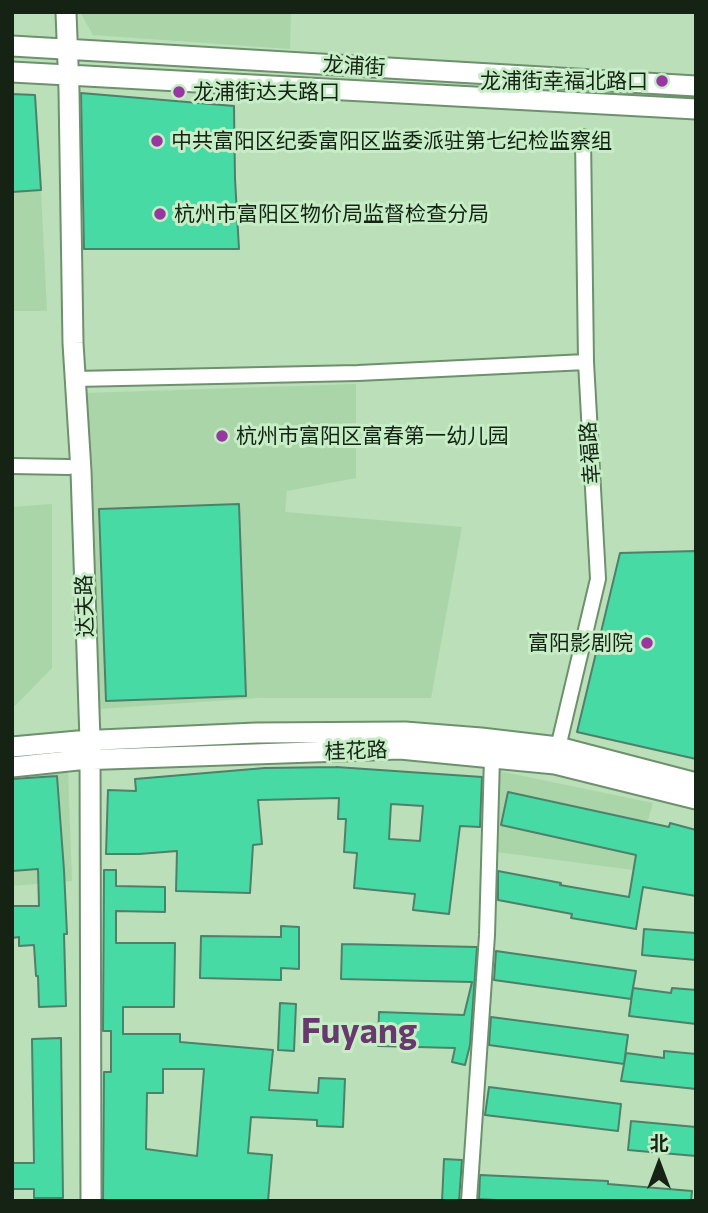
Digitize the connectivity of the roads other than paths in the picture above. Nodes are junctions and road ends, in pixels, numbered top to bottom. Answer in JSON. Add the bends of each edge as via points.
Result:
{"nodes":[{"id":1,"x":53,"y":12,"type":"edge"},
{"id":2,"x":66,"y":12,"type":"edge"},
{"id":3,"x":12,"y":46,"type":"edge"},
{"id":4,"x":61,"y":49,"type":"junction"},
{"id":5,"x":12,"y":72,"type":"edge"},
{"id":6,"x":62,"y":75,"type":"junction"},
{"id":7,"x":696,"y":86,"type":"edge"},
{"id":8,"x":696,"y":109,"type":"edge"},
{"id":9,"x":583,"y":137,"type":"dead end"},
{"id":10,"x":586,"y":362,"type":"junction"},
{"id":11,"x":75,"y":379,"type":"junction"},
{"id":12,"x":12,"y":466,"type":"edge"},
{"id":13,"x":69,"y":467,"type":"junction"},
{"id":14,"x":12,"y":747,"type":"edge"},
{"id":15,"x":84,"y":750,"type":"junction"},
{"id":16,"x":556,"y":756,"type":"junction"},
{"id":17,"x":492,"y":758,"type":"junction"},
{"id":18,"x":12,"y":767,"type":"edge"},
{"id":19,"x":696,"y":783,"type":"edge"},
{"id":20,"x":696,"y":799,"type":"edge"},
{"id":21,"x":81,"y":1201,"type":"edge"},
{"id":22,"x":91,"y":1201,"type":"edge"},
{"id":23,"x":469,"y":1201,"type":"edge"}],
"edges":[{"from":1,"to":4,"type":"main road","name":"达夫路"},
{"from":2,"to":4,"type":"main road","name":"达夫路"},
{"from":3,"to":4,"type":"main road","name":"龙浦街"},
{"from":4,"to":6,"type":"main road","name":"达夫路"},
{"from":4,"to":7,"type":"main road","name":"龙浦街"},
{"from":5,"to":6,"type":"main road","name":"龙浦街"},
{"from":6,"to":8,"type":"main road","name":"龙浦街"},
{"from":6,"to":11,"type":"main road","name":"达夫路"},
{"from":6,"to":13,"type":"main road","name":"达夫路","via":[[63,331]]},
{"from":9,"to":10,"type":"street","name":"幸福路"},
{"from":10,"to":11,"type":"street"},
{"from":10,"to":16,"type":"street","name":"幸福路","via":[[598,579]]},
{"from":11,"to":15,"type":"main road","name":"达夫路"},
{"from":12,"to":13,"type":"street"},
{"from":13,"to":15,"type":"main road","name":"达夫路"},
{"from":14,"to":15,"type":"main road"},
{"from":15,"to":16,"type":"main road","via":[[256,733],[405,732],[481,737]]},
{"from":15,"to":17,"type":"main road","name":"桂花路","via":[[400,749]]},
{"from":15,"to":18,"type":"main road","name":"桂花路"},
{"from":15,"to":21,"type":"main road","name":"达夫路"},
{"from":15,"to":22,"type":"main road","name":"达夫路"},
{"from":16,"to":17,"type":"main road","name":"桂花路"},
{"from":16,"to":19,"type":"main road"},
{"from":16,"to":20,"type":"main road","name":"桂花路"},
{"from":17,"to":23,"type":"street","via":[[487,935]]}]}
